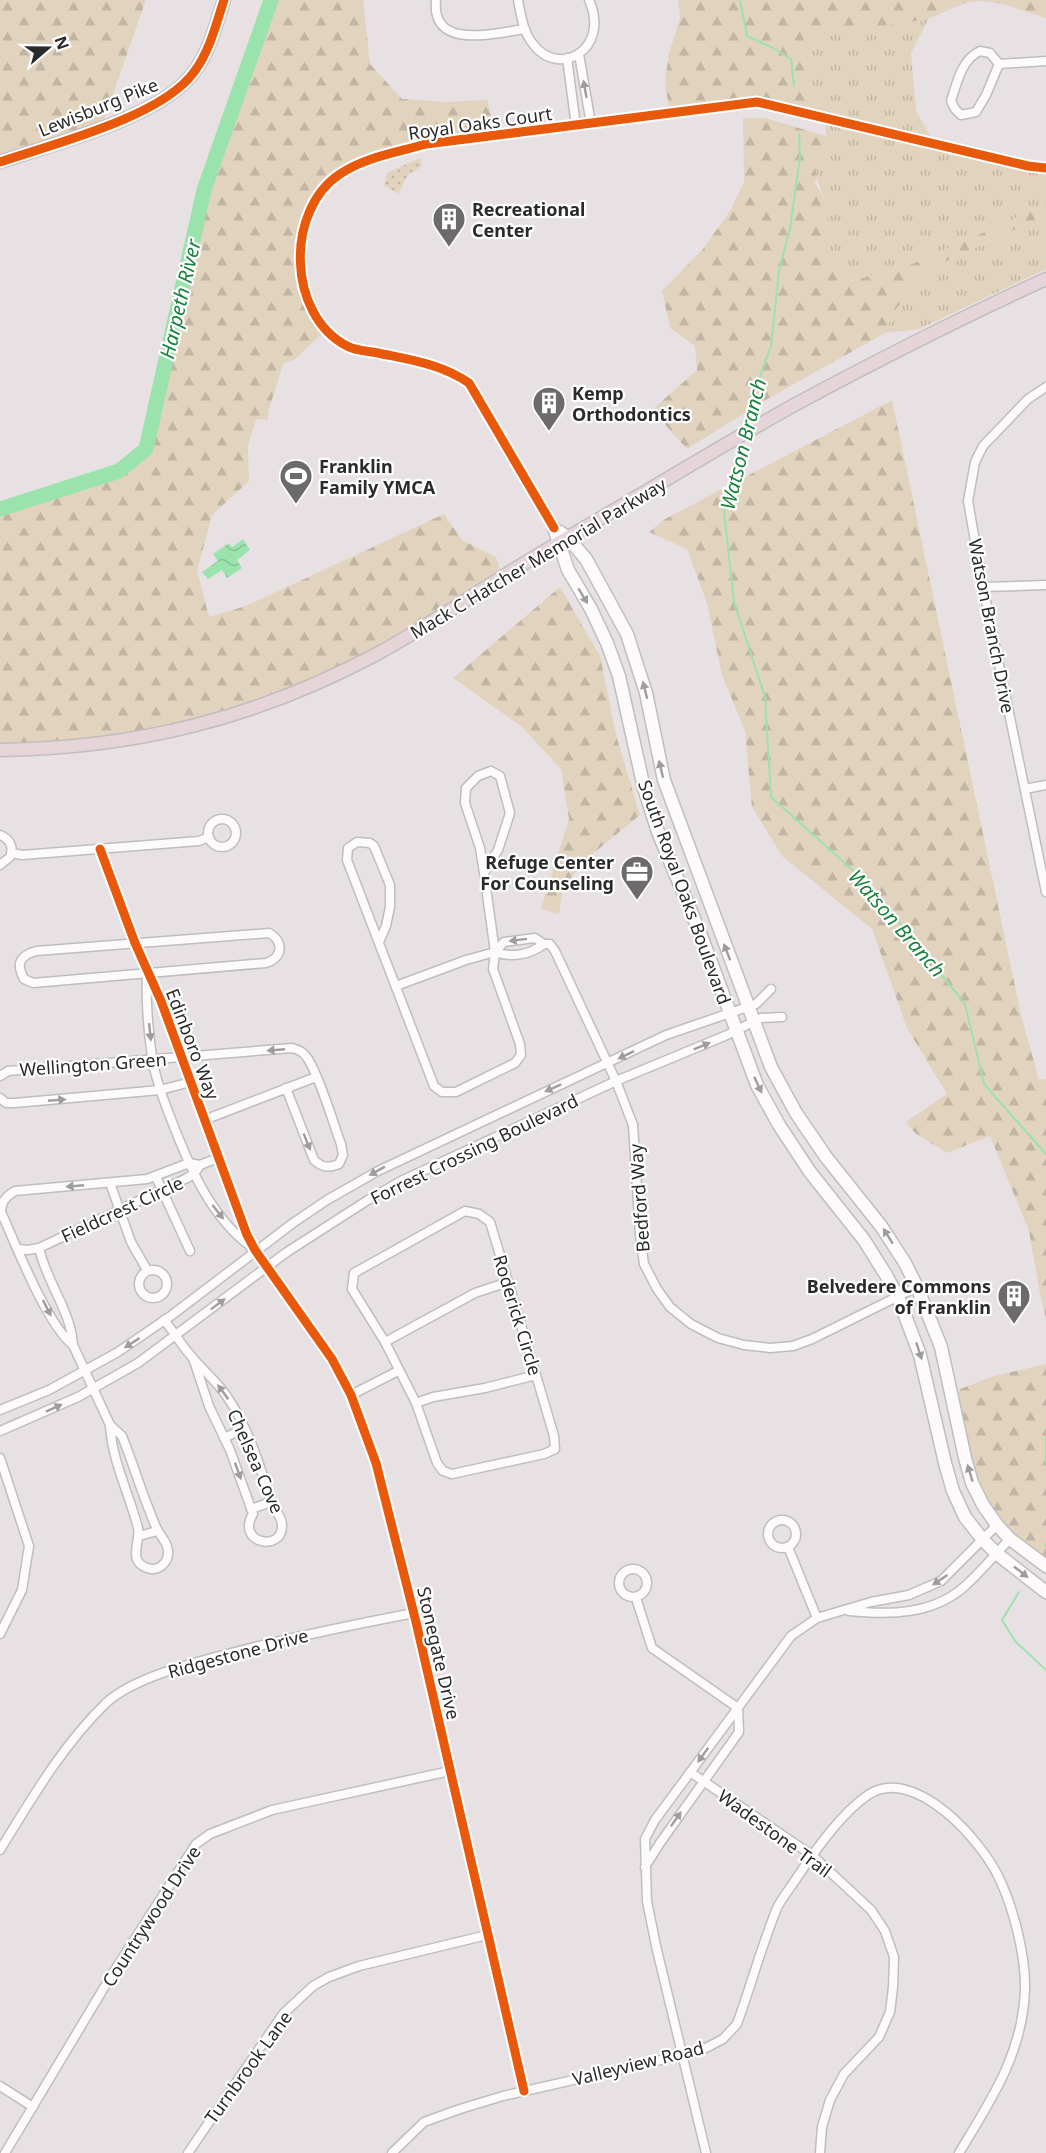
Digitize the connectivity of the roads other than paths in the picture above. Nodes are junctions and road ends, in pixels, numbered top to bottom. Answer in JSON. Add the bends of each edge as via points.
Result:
{"nodes":[{"id":1,"x":224,"y":0,"type":"edge"},
{"id":2,"x":436,"y":0,"type":"edge"},
{"id":3,"x":518,"y":0,"type":"edge"},
{"id":4,"x":589,"y":0,"type":"edge"},
{"id":5,"x":525,"y":29,"type":"junction"},
{"id":6,"x":579,"y":54,"type":"junction"},
{"id":7,"x":567,"y":58,"type":"junction"},
{"id":8,"x":1046,"y":61,"type":"edge"},
{"id":9,"x":999,"y":64,"type":"junction"},
{"id":10,"x":591,"y":124,"type":"junction"},
{"id":11,"x":576,"y":126,"type":"junction"},
{"id":12,"x":0,"y":162,"type":"edge"},
{"id":13,"x":1046,"y":168,"type":"edge"},
{"id":14,"x":1046,"y":279,"type":"edge"},
{"id":15,"x":1046,"y":387,"type":"edge"},
{"id":16,"x":554,"y":528,"type":"joint"},
{"id":17,"x":563,"y":541,"type":"junction"},
{"id":18,"x":1046,"y":585,"type":"edge"},
{"id":19,"x":983,"y":587,"type":"junction"},
{"id":20,"x":0,"y":750,"type":"edge"},
{"id":21,"x":1046,"y":785,"type":"edge"},
{"id":22,"x":1025,"y":789,"type":"junction"},
{"id":23,"x":0,"y":835,"type":"edge"},
{"id":24,"x":209,"y":837,"type":"dead end"},
{"id":25,"x":100,"y":849,"type":"junction"},
{"id":26,"x":12,"y":853,"type":"junction"},
{"id":27,"x":0,"y":865,"type":"edge"},
{"id":28,"x":484,"y":873,"type":"junction"},
{"id":29,"x":1046,"y":892,"type":"edge"},
{"id":30,"x":379,"y":942,"type":"junction"},
{"id":31,"x":135,"y":943,"type":"junction"},
{"id":32,"x":544,"y":944,"type":"junction"},
{"id":33,"x":495,"y":952,"type":"junction"},
{"id":34,"x":147,"y":973,"type":"junction"},
{"id":35,"x":396,"y":986,"type":"junction"},
{"id":36,"x":771,"y":989,"type":"dead end"},
{"id":37,"x":748,"y":1007,"type":"junction"},
{"id":38,"x":729,"y":1012,"type":"junction"},
{"id":39,"x":783,"y":1017,"type":"dead end"},
{"id":40,"x":754,"y":1022,"type":"junction"},
{"id":41,"x":736,"y":1031,"type":"junction"},
{"id":42,"x":152,"y":1058,"type":"junction"},
{"id":43,"x":183,"y":1058,"type":"junction"},
{"id":44,"x":607,"y":1064,"type":"junction"},
{"id":45,"x":0,"y":1076,"type":"edge"},
{"id":46,"x":315,"y":1077,"type":"junction"},
{"id":47,"x":616,"y":1081,"type":"junction"},
{"id":48,"x":191,"y":1082,"type":"junction"},
{"id":49,"x":286,"y":1088,"type":"junction"},
{"id":50,"x":160,"y":1090,"type":"junction"},
{"id":51,"x":0,"y":1098,"type":"edge"},
{"id":52,"x":204,"y":1120,"type":"junction"},
{"id":53,"x":218,"y":1158,"type":"junction"},
{"id":54,"x":189,"y":1163,"type":"junction"},
{"id":55,"x":200,"y":1165,"type":"junction"},
{"id":56,"x":194,"y":1174,"type":"junction"},
{"id":57,"x":156,"y":1177,"type":"junction"},
{"id":58,"x":110,"y":1183,"type":"junction"},
{"id":59,"x":162,"y":1190,"type":"junction"},
{"id":60,"x":119,"y":1211,"type":"junction"},
{"id":61,"x":39,"y":1248,"type":"junction"},
{"id":62,"x":18,"y":1249,"type":"junction"},
{"id":63,"x":255,"y":1250,"type":"junction"},
{"id":64,"x":190,"y":1251,"type":"dead end"},
{"id":65,"x":267,"y":1266,"type":"junction"},
{"id":66,"x":147,"y":1270,"type":"dead end"},
{"id":67,"x":508,"y":1282,"type":"junction"},
{"id":68,"x":917,"y":1287,"type":"junction"},
{"id":69,"x":898,"y":1297,"type":"junction"},
{"id":70,"x":164,"y":1320,"type":"junction"},
{"id":71,"x":177,"y":1336,"type":"junction"},
{"id":72,"x":385,"y":1342,"type":"junction"},
{"id":73,"x":73,"y":1345,"type":"junction"},
{"id":74,"x":193,"y":1358,"type":"junction"},
{"id":75,"x":86,"y":1371,"type":"junction"},
{"id":76,"x":398,"y":1371,"type":"junction"},
{"id":77,"x":537,"y":1374,"type":"junction"},
{"id":78,"x":93,"y":1389,"type":"junction"},
{"id":79,"x":351,"y":1395,"type":"junction"},
{"id":80,"x":416,"y":1403,"type":"junction"},
{"id":81,"x":0,"y":1410,"type":"edge"},
{"id":82,"x":110,"y":1425,"type":"junction"},
{"id":83,"x":243,"y":1429,"type":"junction"},
{"id":84,"x":0,"y":1431,"type":"edge"},
{"id":85,"x":224,"y":1438,"type":"junction"},
{"id":86,"x":0,"y":1458,"type":"edge"},
{"id":87,"x":271,"y":1502,"type":"junction"},
{"id":88,"x":251,"y":1509,"type":"junction"},
{"id":89,"x":997,"y":1525,"type":"junction"},
{"id":90,"x":157,"y":1531,"type":"junction"},
{"id":91,"x":139,"y":1536,"type":"junction"},
{"id":92,"x":1010,"y":1539,"type":"junction"},
{"id":93,"x":982,"y":1540,"type":"junction"},
{"id":94,"x":788,"y":1547,"type":"dead end"},
{"id":95,"x":996,"y":1553,"type":"junction"},
{"id":96,"x":1046,"y":1566,"type":"edge"},
{"id":97,"x":1046,"y":1592,"type":"edge"},
{"id":98,"x":636,"y":1598,"type":"dead end"},
{"id":99,"x":843,"y":1610,"type":"junction"},
{"id":100,"x":414,"y":1613,"type":"junction"},
{"id":101,"x":817,"y":1618,"type":"junction"},
{"id":102,"x":0,"y":1634,"type":"edge"},
{"id":103,"x":738,"y":1708,"type":"junction"},
{"id":104,"x":450,"y":1772,"type":"junction"},
{"id":105,"x":690,"y":1772,"type":"junction"},
{"id":106,"x":703,"y":1781,"type":"junction"},
{"id":107,"x":0,"y":1850,"type":"edge"},
{"id":108,"x":813,"y":1856,"type":"junction"},
{"id":109,"x":645,"y":1868,"type":"junction"},
{"id":110,"x":487,"y":1935,"type":"junction"},
{"id":111,"x":683,"y":2055,"type":"junction"},
{"id":112,"x":0,"y":2086,"type":"edge"},
{"id":113,"x":524,"y":2091,"type":"junction"},
{"id":114,"x":33,"y":2108,"type":"junction"},
{"id":115,"x":5,"y":2153,"type":"edge"},
{"id":116,"x":188,"y":2153,"type":"edge"},
{"id":117,"x":392,"y":2153,"type":"edge"},
{"id":118,"x":706,"y":2153,"type":"edge"},
{"id":119,"x":820,"y":2153,"type":"edge"},
{"id":120,"x":959,"y":2153,"type":"edge"}],
"edges":[{"from":1,"to":12,"type":"main road","name":"Lewisburg Pike","via":[[203,58],[173,94],[101,128]]},
{"from":2,"to":5,"type":"street","via":[[438,18],[455,34]]},
{"from":3,"to":5,"type":"street"},
{"from":4,"to":6,"type":"street","via":[[595,33]]},
{"from":5,"to":7,"type":"street","via":[[533,45],[545,56]]},
{"from":6,"to":7,"type":"street"},
{"from":10,"to":6,"type":"street","one_way":true},
{"from":7,"to":11,"type":"street"},
{"from":8,"to":9,"type":"street"},
{"from":9,"to":9,"type":"street","via":[[990,53],[980,51],[970,57],[951,101],[961,115],[976,112]]},
{"from":10,"to":11,"type":"street","name":"Royal Oaks Court"},
{"from":10,"to":13,"type":"street","name":"Royal Oaks Court","via":[[757,102]]},
{"from":11,"to":16,"type":"street","name":"Royal Oaks Court","via":[[426,144],[358,164],[339,174],[321,191],[308,213],[302,237],[304,286],[312,310],[326,331],[348,347],[434,364],[469,383]]},
{"from":14,"to":17,"type":"main road","name":"Mack C Hatcher Memorial Parkway","via":[[938,329],[793,406]]},
{"from":15,"to":19,"type":"street","name":"Watson Branch Drive","via":[[1028,399],[983,446],[975,462],[969,501]]},
{"from":16,"to":17,"type":"main road","name":"South Royal Oaks Boulevard"},
{"from":17,"to":20,"type":"main road","name":"Mack C Hatcher Memorial Parkway","via":[[398,642],[288,696],[207,723],[125,741]]},
{"from":37,"to":17,"type":"main road","name":"South Royal Oaks Boulevard","one_way":true,"via":[[664,780],[646,693],[627,634],[586,559]]},
{"from":17,"to":38,"type":"main road","name":"South Royal Oaks Boulevard","one_way":true,"via":[[568,570],[591,609],[619,676],[658,832]]},
{"from":18,"to":19,"type":"street"},
{"from":19,"to":22,"type":"street","name":"Watson Branch Drive"},
{"from":21,"to":22,"type":"street"},
{"from":22,"to":29,"type":"street","name":"Watson Branch Drive"},
{"from":23,"to":26,"type":"street","via":[[10,843]]},
{"from":24,"to":25,"type":"street","via":[[199,842]]},
{"from":25,"to":26,"type":"street"},
{"from":25,"to":31,"type":"street","name":"Edinboro Way"},
{"from":26,"to":27,"type":"street"},
{"from":28,"to":28,"type":"street","via":[[498,850],[510,813],[500,776],[491,771],[470,784],[464,796]]},
{"from":28,"to":33,"type":"street"},
{"from":30,"to":30,"type":"street","via":[[390,907],[390,885],[374,846],[357,842],[348,848],[347,860]]},
{"from":30,"to":35,"type":"street"},
{"from":31,"to":34,"type":"street","name":"Edinboro Way"},
{"from":31,"to":34,"type":"street","via":[[36,951],[23,958],[19,970],[24,980],[33,983]]},
{"from":31,"to":34,"type":"street","via":[[269,933],[279,945],[278,956],[266,963]]},
{"from":32,"to":33,"type":"street","via":[[526,953],[506,956]]},
{"from":32,"to":33,"type":"street","one_way":true,"via":[[534,938],[504,942]]},
{"from":32,"to":44,"type":"street","name":"Bedford Way","via":[[550,944],[555,951]]},
{"from":33,"to":35,"type":"street"},
{"from":33,"to":35,"type":"street","via":[[493,969],[521,1055],[515,1063],[456,1092],[442,1092],[434,1086]]},
{"from":34,"to":42,"type":"street","name":"Edinboro Way","one_way":true},
{"from":34,"to":43,"type":"street","name":"Edinboro Way"},
{"from":36,"to":37,"type":"street","name":"Forrest Crossing Boulevard"},
{"from":37,"to":38,"type":"street","name":"Forrest Crossing Boulevard"},
{"from":37,"to":40,"type":"main road","name":"South Royal Oaks Boulevard"},
{"from":38,"to":41,"type":"main road","name":"South Royal Oaks Boulevard"},
{"from":38,"to":44,"type":"street","name":"Forrest Crossing Boulevard","one_way":true,"via":[[666,1035]]},
{"from":39,"to":40,"type":"street","name":"Forrest Crossing Boulevard"},
{"from":40,"to":41,"type":"street","name":"Forrest Crossing Boulevard"},
{"from":68,"to":40,"type":"main road","name":"South Royal Oaks Boulevard","one_way":true,"via":[[881,1226],[796,1113],[771,1067]]},
{"from":47,"to":41,"type":"street","name":"Forrest Crossing Boulevard","one_way":true},
{"from":41,"to":69,"type":"main road","name":"South Royal Oaks Boulevard","one_way":true,"via":[[757,1085],[779,1125],[810,1172],[864,1240]]},
{"from":42,"to":43,"type":"street","name":"Wellington Green"},
{"from":42,"to":45,"type":"street","name":"Wellington Green","via":[[8,1071]]},
{"from":42,"to":50,"type":"street","name":"Edinboro Way"},
{"from":46,"to":43,"type":"street","name":"Wellington Green","one_way":true,"via":[[307,1058],[292,1048]]},
{"from":43,"to":48,"type":"street","name":"Edinboro Way"},
{"from":44,"to":47,"type":"street","name":"Bedford Way"},
{"from":44,"to":63,"type":"street","name":"Forrest Crossing Boulevard","one_way":true,"via":[[378,1171],[327,1200]]},
{"from":46,"to":49,"type":"street"},
{"from":49,"to":46,"type":"street","name":"Wellington Green","one_way":true,"via":[[314,1160],[329,1168],[339,1164],[343,1155]]},
{"from":47,"to":65,"type":"street","name":"Forrest Crossing Boulevard","via":[[401,1181]]},
{"from":47,"to":69,"type":"street","name":"Bedford Way","via":[[633,1125],[644,1264],[670,1307],[691,1324],[718,1338],[744,1345],[793,1346]]},
{"from":48,"to":50,"type":"street","name":"Wellington Green"},
{"from":48,"to":52,"type":"street","name":"Edinboro Way"},
{"from":49,"to":52,"type":"street"},
{"from":51,"to":50,"type":"street","name":"Wellington Green","one_way":true,"via":[[15,1103]]},
{"from":50,"to":54,"type":"street","name":"Edinboro Way"},
{"from":52,"to":53,"type":"street","name":"Edinboro Way"},
{"from":53,"to":55,"type":"street","name":"Fieldcrest Circle"},
{"from":53,"to":63,"type":"street","name":"Edinboro Way"},
{"from":54,"to":55,"type":"street","name":"Fieldcrest Circle"},
{"from":54,"to":56,"type":"street","name":"Edinboro Way"},
{"from":54,"to":57,"type":"street","name":"Fieldcrest Circle"},
{"from":55,"to":56,"type":"street","name":"Fieldcrest Circle"},
{"from":56,"to":59,"type":"street","name":"Fieldcrest Circle"},
{"from":56,"to":63,"type":"street","name":"Edinboro Way","one_way":true,"via":[[241,1240]]},
{"from":57,"to":58,"type":"street","name":"Fieldcrest Circle"},
{"from":57,"to":59,"type":"street"},
{"from":58,"to":60,"type":"street"},
{"from":58,"to":62,"type":"street","name":"Fieldcrest Circle","one_way":true,"via":[[15,1191],[8,1195],[1,1212]]},
{"from":59,"to":60,"type":"street","name":"Fieldcrest Circle"},
{"from":59,"to":64,"type":"street"},
{"from":60,"to":61,"type":"street","name":"Fieldcrest Circle"},
{"from":60,"to":66,"type":"street"},
{"from":61,"to":62,"type":"street","name":"Fieldcrest Circle"},
{"from":61,"to":73,"type":"street","name":"Fieldcrest Circle"},
{"from":62,"to":73,"type":"street","name":"Fieldcrest Circle","one_way":true,"via":[[48,1313]]},
{"from":63,"to":65,"type":"street","name":"Stonegate Drive"},
{"from":63,"to":70,"type":"street","name":"Forrest Crossing Boulevard"},
{"from":71,"to":65,"type":"street","name":"Forrest Crossing Boulevard","one_way":true},
{"from":65,"to":79,"type":"street","name":"Stonegate Drive","via":[[332,1359]]},
{"from":67,"to":72,"type":"street","via":[[475,1293]]},
{"from":67,"to":72,"type":"street","name":"Roderick Circle","via":[[490,1222],[465,1211],[354,1274],[352,1289]]},
{"from":67,"to":77,"type":"street","name":"Roderick Circle"},
{"from":68,"to":69,"type":"street","name":"Bedford Way"},
{"from":89,"to":68,"type":"main road","name":"South Royal Oaks Boulevard","one_way":true,"via":[[972,1483],[941,1347]]},
{"from":69,"to":93,"type":"main road","name":"South Royal Oaks Boulevard","one_way":true,"via":[[920,1354],[953,1491]]},
{"from":70,"to":71,"type":"street","name":"Chelsea Cove"},
{"from":70,"to":75,"type":"street","name":"Forrest Crossing Boulevard","one_way":true},
{"from":71,"to":74,"type":"street","name":"Chelsea Cove"},
{"from":71,"to":78,"type":"street","name":"Forrest Crossing Boulevard"},
{"from":72,"to":76,"type":"street","name":"Roderick Circle"},
{"from":73,"to":75,"type":"street","name":"Fieldcrest Circle"},
{"from":83,"to":74,"type":"street","name":"Chelsea Cove","one_way":true,"via":[[227,1396]]},
{"from":74,"to":85,"type":"street","name":"Chelsea Cove"},
{"from":75,"to":78,"type":"street","name":"Fieldcrest Circle"},
{"from":75,"to":81,"type":"street","name":"Forrest Crossing Boulevard"},
{"from":76,"to":79,"type":"street"},
{"from":76,"to":80,"type":"street","name":"Roderick Circle"},
{"from":77,"to":80,"type":"street"},
{"from":77,"to":80,"type":"street","name":"Roderick Circle","via":[[554,1436],[555,1449],[544,1454],[448,1473],[437,1463]]},
{"from":78,"to":82,"type":"street","name":"Fieldcrest Circle"},
{"from":84,"to":78,"type":"street","name":"Forrest Crossing Boulevard","one_way":true},
{"from":79,"to":100,"type":"street","name":"Stonegate Drive","via":[[376,1463]]},
{"from":82,"to":90,"type":"street","via":[[122,1436]]},
{"from":82,"to":91,"type":"street","via":[[111,1442]]},
{"from":83,"to":85,"type":"street"},
{"from":83,"to":87,"type":"street","name":"Chelsea Cove"},
{"from":85,"to":88,"type":"street","name":"Chelsea Cove","one_way":true},
{"from":86,"to":102,"type":"street","via":[[29,1546],[22,1590]]},
{"from":87,"to":88,"type":"street"},
{"from":87,"to":88,"type":"street","name":"Chelsea Cove","via":[[282,1524],[279,1535],[270,1542],[259,1541],[251,1534]]},
{"from":89,"to":92,"type":"main road","name":"South Royal Oaks Boulevard"},
{"from":89,"to":93,"type":"street"},
{"from":90,"to":91,"type":"street"},
{"from":90,"to":91,"type":"street","via":[[169,1552],[156,1569],[146,1568],[138,1561],[135,1551]]},
{"from":92,"to":95,"type":"street"},
{"from":92,"to":96,"type":"main road","name":"South Royal Oaks Boulevard"},
{"from":93,"to":95,"type":"main road","name":"South Royal Oaks Boulevard"},
{"from":93,"to":99,"type":"street","one_way":true,"via":[[941,1581],[926,1589]]},
{"from":94,"to":101,"type":"street"},
{"from":95,"to":97,"type":"main road","name":"South Royal Oaks Boulevard","one_way":true},
{"from":95,"to":99,"type":"street","via":[[965,1587],[933,1606],[874,1613]]},
{"from":98,"to":103,"type":"street","via":[[652,1648]]},
{"from":99,"to":101,"type":"street"},
{"from":100,"to":104,"type":"street","name":"Stonegate Drive"},
{"from":100,"to":107,"type":"street","name":"Ridgestone Drive","via":[[294,1636],[175,1667],[131,1688],[108,1702],[57,1758]]},
{"from":101,"to":103,"type":"street","via":[[791,1636]]},
{"from":103,"to":105,"type":"street","one_way":true},
{"from":103,"to":106,"type":"street","via":[[739,1732]]},
{"from":104,"to":110,"type":"street","name":"Stonegate Drive"},
{"from":104,"to":114,"type":"street","name":"Countrywood Drive","via":[[272,1810],[210,1834],[196,1844]]},
{"from":105,"to":106,"type":"street","name":"Wadestone Trail"},
{"from":105,"to":109,"type":"street","via":[[645,1839]]},
{"from":106,"to":108,"type":"street","name":"Wadestone Trail"},
{"from":109,"to":106,"type":"street","one_way":true},
{"from":108,"to":111,"type":"street","name":"Valleyview Road","via":[[778,1905],[737,2024],[723,2039]]},
{"from":108,"to":119,"type":"street","name":"Wadestone Trail","via":[[871,1910],[885,1931],[894,1957],[890,2012],[879,2037],[844,2074],[830,2100]]},
{"from":108,"to":120,"type":"street","name":"Valleyview Road","via":[[840,1821],[869,1795],[884,1788],[910,1790],[948,1813],[980,1848],[1000,1879],[1021,1947],[1025,1988],[1020,2031],[1007,2068]]},
{"from":109,"to":111,"type":"street","via":[[656,1946]]},
{"from":110,"to":113,"type":"street","name":"Stonegate Drive"},
{"from":110,"to":116,"type":"street","name":"Turnbrook Lane","via":[[359,1966],[313,1986],[283,2014]]},
{"from":111,"to":113,"type":"street","name":"Valleyview Road"},
{"from":111,"to":118,"type":"street"},
{"from":112,"to":114,"type":"street"},
{"from":113,"to":117,"type":"street","name":"Valleyview Road","via":[[424,2122]]},
{"from":114,"to":115,"type":"street","name":"Countrywood Drive"}]}
